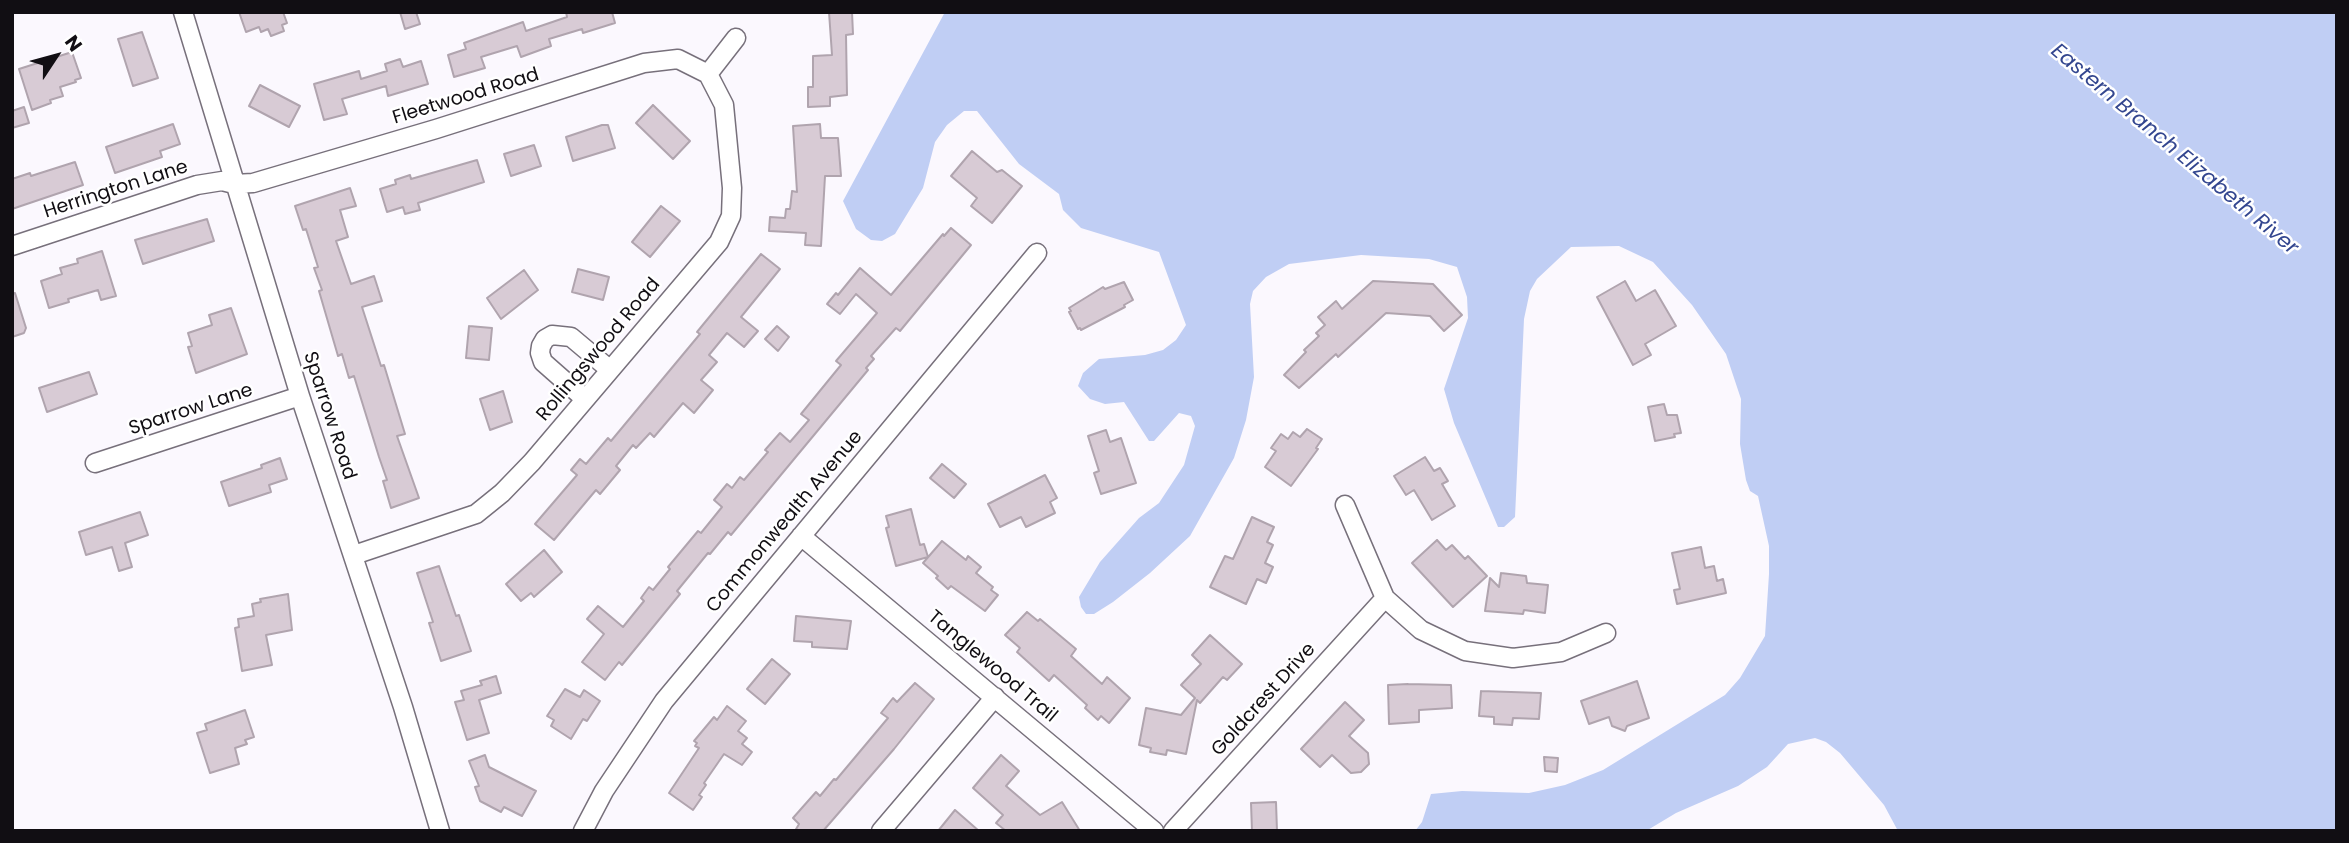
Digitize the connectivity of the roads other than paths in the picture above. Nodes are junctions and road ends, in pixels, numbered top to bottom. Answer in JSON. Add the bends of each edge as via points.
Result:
{"nodes":[{"id":1,"x":183,"y":12,"type":"edge"},
{"id":2,"x":736,"y":38,"type":"dead end"},
{"id":3,"x":708,"y":74,"type":"junction"},
{"id":4,"x":234,"y":184,"type":"junction"},
{"id":5,"x":12,"y":246,"type":"edge"},
{"id":6,"x":1037,"y":253,"type":"dead end"},
{"id":7,"x":609,"y":369,"type":"junction"},
{"id":8,"x":300,"y":396,"type":"junction"},
{"id":9,"x":585,"y":399,"type":"junction"},
{"id":10,"x":95,"y":463,"type":"dead end"},
{"id":11,"x":1345,"y":505,"type":"dead end"},
{"id":12,"x":802,"y":536,"type":"junction"},
{"id":13,"x":354,"y":555,"type":"junction"},
{"id":14,"x":1385,"y":598,"type":"junction"},
{"id":15,"x":1606,"y":633,"type":"dead end"},
{"id":16,"x":995,"y":697,"type":"junction"},
{"id":17,"x":440,"y":831,"type":"edge"},
{"id":18,"x":583,"y":831,"type":"edge"},
{"id":19,"x":881,"y":831,"type":"edge"},
{"id":20,"x":1154,"y":831,"type":"edge"},
{"id":21,"x":1174,"y":831,"type":"edge"}],
"edges":[{"from":1,"to":4,"type":"street","name":"Sparrow Road"},
{"from":2,"to":3,"type":"street"},
{"from":3,"to":4,"type":"street","name":"Fleetwood Road","via":[[678,59],[644,63],[254,183]]},
{"from":3,"to":7,"type":"street","name":"Rollingswood Road","via":[[724,105],[731,216],[719,242]]},
{"from":4,"to":5,"type":"street","name":"Herrington Lane","via":[[197,185]]},
{"from":4,"to":8,"type":"street","name":"Sparrow Road"},
{"from":6,"to":12,"type":"street","name":"Commonwealth Avenue"},
{"from":7,"to":9,"type":"street","name":"Rollingswood Road"},
{"from":7,"to":9,"type":"street","via":[[571,337],[552,335],[545,340],[540,353],[543,362]]},
{"from":8,"to":10,"type":"street","name":"Sparrow Lane"},
{"from":8,"to":13,"type":"street","name":"Sparrow Road"},
{"from":9,"to":13,"type":"street","name":"Rollingswood Road","via":[[502,493],[476,514]]},
{"from":11,"to":14,"type":"street"},
{"from":12,"to":16,"type":"street","name":"Tanglewood Trail"},
{"from":12,"to":18,"type":"street","name":"Commonwealth Avenue","via":[[664,701]]},
{"from":13,"to":17,"type":"street","name":"Sparrow Road"},
{"from":14,"to":15,"type":"street","via":[[1421,630],[1465,651],[1513,658],[1561,652]]},
{"from":14,"to":21,"type":"street","name":"Goldcrest Drive"},
{"from":16,"to":19,"type":"street"},
{"from":16,"to":20,"type":"street","name":"Tanglewood Trail"}]}
